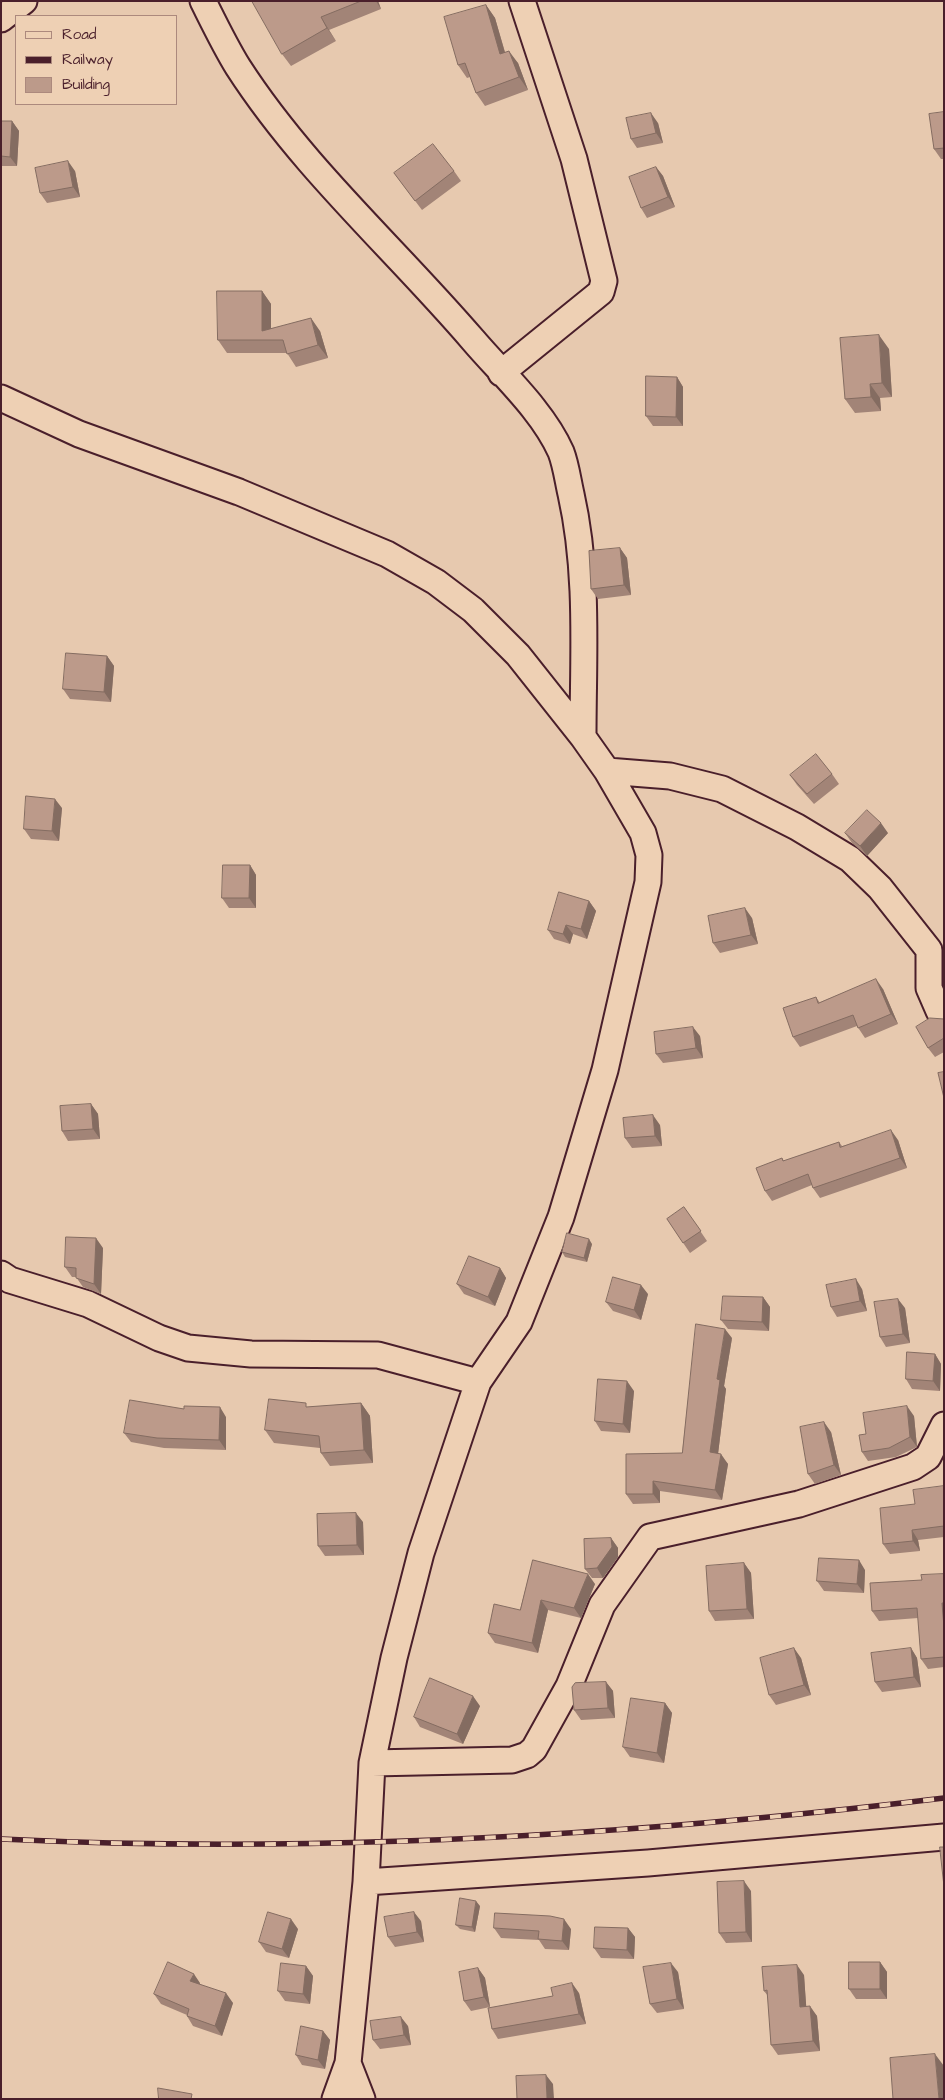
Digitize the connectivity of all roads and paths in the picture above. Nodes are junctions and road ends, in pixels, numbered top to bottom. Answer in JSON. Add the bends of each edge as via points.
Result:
{"nodes":[{"id":1,"x":24,"y":1,"type":"edge"},
{"id":2,"x":204,"y":1,"type":"edge"},
{"id":3,"x":522,"y":1,"type":"edge"},
{"id":4,"x":1,"y":19,"type":"edge"},
{"id":5,"x":501,"y":372,"type":"junction"},
{"id":6,"x":1,"y":398,"type":"edge"},
{"id":7,"x":583,"y":737,"type":"junction"},
{"id":8,"x":607,"y":771,"type":"junction"},
{"id":9,"x":936,"y":951,"type":"edge"},
{"id":10,"x":944,"y":1016,"type":"edge"},
{"id":11,"x":1,"y":1274,"type":"edge"},
{"id":12,"x":478,"y":1382,"type":"junction"},
{"id":13,"x":944,"y":1425,"type":"edge"},
{"id":14,"x":372,"y":1763,"type":"junction"},
{"id":15,"x":944,"y":1836,"type":"edge"},
{"id":16,"x":366,"y":1882,"type":"junction"},
{"id":17,"x":348,"y":2063,"type":"junction"},
{"id":18,"x":335,"y":2099,"type":"edge"},
{"id":19,"x":362,"y":2099,"type":"edge"}],
"edges":[{"from":1,"to":4,"type":"street"},
{"from":2,"to":5,"type":"street","via":[[237,66],[283,129]]},
{"from":3,"to":5,"type":"street","via":[[574,159],[604,281],[601,292]]},
{"from":5,"to":7,"type":"street","via":[[549,431],[561,454],[568,479],[581,546],[584,588]]},
{"from":6,"to":7,"type":"street","via":[[79,434],[240,492],[387,554],[420,573],[473,610],[518,655]]},
{"from":7,"to":8,"type":"street"},
{"from":8,"to":9,"type":"street","via":[[670,776],[722,789],[797,827],[850,859]]},
{"from":8,"to":12,"type":"street","via":[[643,832],[649,856],[648,882],[605,1070],[561,1217],[519,1322]]},
{"from":9,"to":10,"type":"street","via":[[929,988]]},
{"from":11,"to":12,"type":"street","via":[[10,1280],[88,1304],[158,1338],[188,1348],[251,1354],[378,1355]]},
{"from":12,"to":14,"type":"street","via":[[422,1553],[394,1658]]},
{"from":13,"to":14,"type":"street","via":[[928,1457],[913,1467],[799,1504],[650,1537],[602,1605],[568,1686],[534,1749],[527,1755],[512,1760]]},
{"from":14,"to":16,"type":"street"},
{"from":15,"to":16,"type":"street","via":[[648,1863]]},
{"from":16,"to":17,"type":"street"},
{"from":17,"to":18,"type":"street"},
{"from":17,"to":19,"type":"street"}]}
